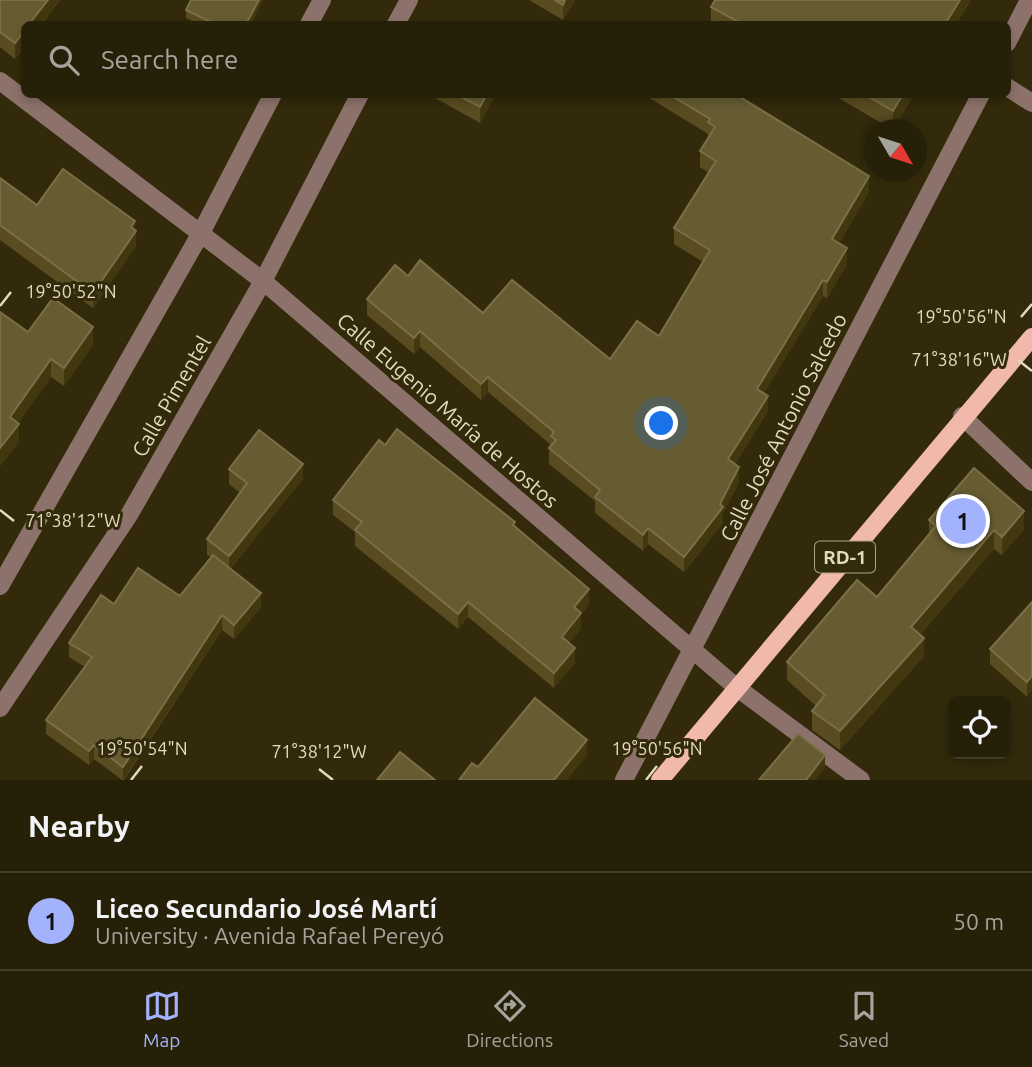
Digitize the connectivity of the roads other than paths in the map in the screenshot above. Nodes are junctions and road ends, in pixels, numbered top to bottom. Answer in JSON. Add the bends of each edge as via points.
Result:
{"nodes":[{"id":1,"x":321,"y":0,"type":"edge"},
{"id":2,"x":408,"y":0,"type":"edge"},
{"id":3,"x":1029,"y":0,"type":"edge"},
{"id":4,"x":310,"y":21,"type":"edge"},
{"id":5,"x":398,"y":21,"type":"edge"},
{"id":6,"x":1011,"y":35,"type":"edge"},
{"id":7,"x":0,"y":81,"type":"edge"},
{"id":8,"x":1011,"y":90,"type":"edge"},
{"id":9,"x":21,"y":97,"type":"edge"},
{"id":10,"x":23,"y":98,"type":"edge"},
{"id":11,"x":270,"y":98,"type":"edge"},
{"id":12,"x":358,"y":98,"type":"edge"},
{"id":13,"x":979,"y":98,"type":"edge"},
{"id":14,"x":1032,"y":103,"type":"edge"},
{"id":15,"x":202,"y":231,"type":"junction"},
{"id":16,"x":263,"y":281,"type":"junction"},
{"id":17,"x":1032,"y":337,"type":"edge"},
{"id":18,"x":962,"y":416,"type":"junction"},
{"id":19,"x":1032,"y":482,"type":"edge"},
{"id":20,"x":0,"y":586,"type":"edge"},
{"id":21,"x":692,"y":650,"type":"junction"},
{"id":22,"x":736,"y":687,"type":"junction"},
{"id":23,"x":0,"y":708,"type":"edge"},
{"id":24,"x":624,"y":780,"type":"edge"},
{"id":25,"x":660,"y":780,"type":"edge"},
{"id":26,"x":862,"y":780,"type":"edge"}],
"edges":[{"from":1,"to":4,"type":"street"},
{"from":2,"to":5,"type":"street"},
{"from":3,"to":6,"type":"street"},
{"from":7,"to":9,"type":"street","name":"Calle Eugenio María de Hostos"},
{"from":8,"to":14,"type":"street"},
{"from":10,"to":15,"type":"street","name":"Calle Eugenio María de Hostos"},
{"from":11,"to":15,"type":"street"},
{"from":12,"to":16,"type":"street","name":"Calle Pimentel"},
{"from":13,"to":21,"type":"street","name":"Calle José Antonio Salcedo"},
{"from":15,"to":16,"type":"street","name":"Calle Eugenio María de Hostos"},
{"from":15,"to":20,"type":"street"},
{"from":16,"to":21,"type":"street","name":"Calle Eugenio María de Hostos"},
{"from":16,"to":23,"type":"street","name":"Calle Pimentel","via":[[130,515]]},
{"from":17,"to":18,"type":"main road","number":"RD-1"},
{"from":18,"to":19,"type":"street"},
{"from":18,"to":22,"type":"main road","number":"RD-1"},
{"from":21,"to":22,"type":"street","name":"Calle Eugenio María de Hostos"},
{"from":21,"to":24,"type":"street","name":"Calle José Antonio Salcedo"},
{"from":22,"to":25,"type":"main road","number":"RD-1"},
{"from":22,"to":26,"type":"street","name":"Calle Eugenio María de Hostos"}]}
